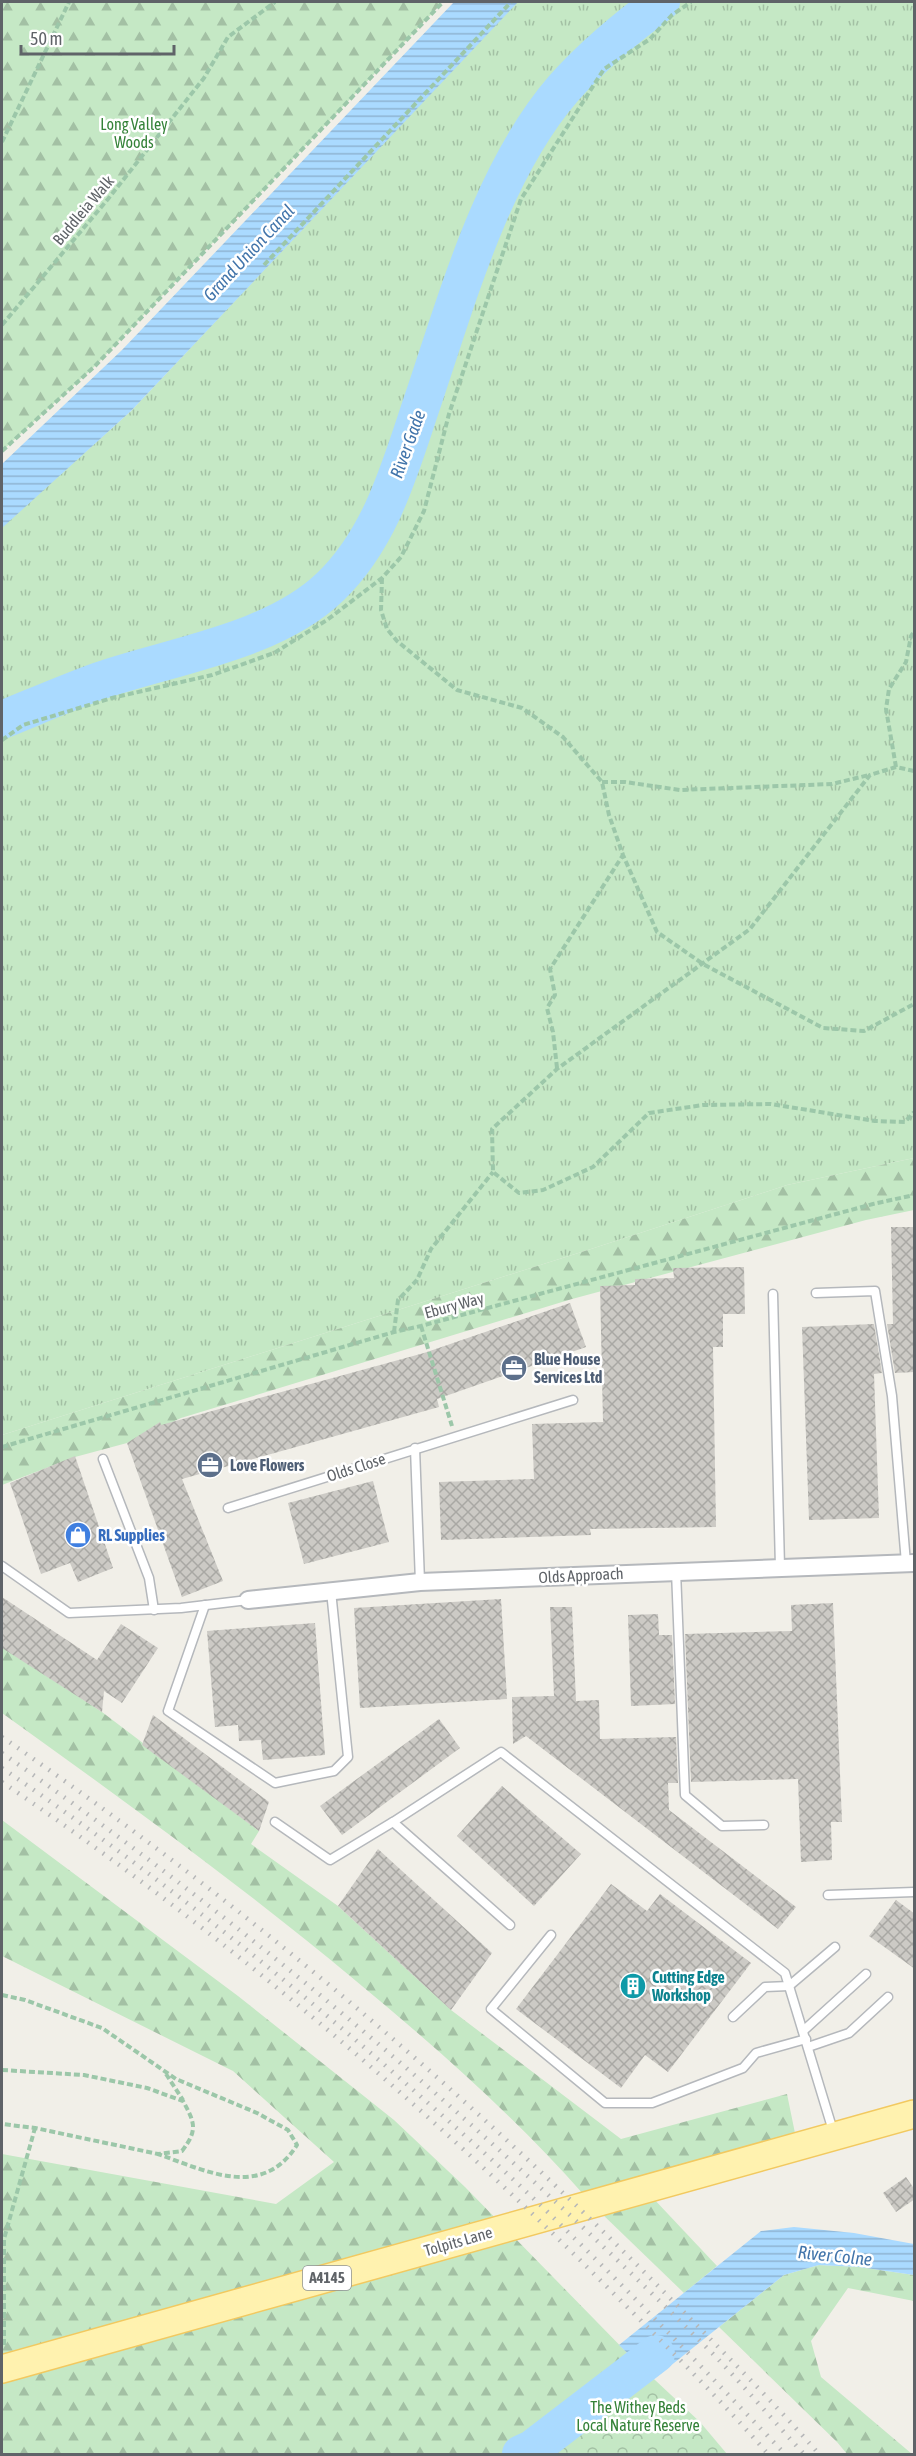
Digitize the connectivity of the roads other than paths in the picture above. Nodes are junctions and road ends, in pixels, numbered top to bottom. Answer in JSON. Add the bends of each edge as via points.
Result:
{"nodes":[{"id":1,"x":816,"y":1293,"type":"dead end"},
{"id":2,"x":772,"y":1294,"type":"dead end"},
{"id":3,"x":573,"y":1400,"type":"dead end"},
{"id":4,"x":415,"y":1449,"type":"junction"},
{"id":5,"x":103,"y":1459,"type":"dead end"},
{"id":6,"x":228,"y":1508,"type":"dead end"},
{"id":7,"x":910,"y":1563,"type":"edge"},
{"id":8,"x":2,"y":1566,"type":"edge"},
{"id":9,"x":780,"y":1567,"type":"junction"},
{"id":10,"x":676,"y":1571,"type":"junction"},
{"id":11,"x":420,"y":1582,"type":"junction"},
{"id":12,"x":331,"y":1591,"type":"junction"},
{"id":13,"x":248,"y":1600,"type":"joint"},
{"id":14,"x":205,"y":1605,"type":"junction"},
{"id":15,"x":154,"y":1610,"type":"junction"},
{"id":16,"x":275,"y":1822,"type":"dead end"},
{"id":17,"x":393,"y":1822,"type":"junction"},
{"id":18,"x":764,"y":1825,"type":"dead end"},
{"id":19,"x":915,"y":1892,"type":"edge"},
{"id":20,"x":828,"y":1895,"type":"dead end"},
{"id":21,"x":510,"y":1925,"type":"dead end"},
{"id":22,"x":551,"y":1935,"type":"dead end"},
{"id":23,"x":835,"y":1947,"type":"dead end"},
{"id":24,"x":866,"y":1974,"type":"dead end"},
{"id":25,"x":789,"y":1986,"type":"junction"},
{"id":26,"x":888,"y":1997,"type":"dead end"},
{"id":27,"x":734,"y":2017,"type":"dead end"},
{"id":28,"x":806,"y":2039,"type":"junction"},
{"id":29,"x":915,"y":2114,"type":"edge"},
{"id":30,"x":835,"y":2137,"type":"junction"},
{"id":31,"x":3,"y":2369,"type":"edge"}],
"edges":[{"from":1,"to":7,"type":"lane","via":[[875,1291],[892,1396]]},
{"from":2,"to":9,"type":"lane"},
{"from":3,"to":4,"type":"lane","name":"Olds Close"},
{"from":4,"to":6,"type":"lane","name":"Olds Close"},
{"from":4,"to":11,"type":"lane"},
{"from":5,"to":15,"type":"lane","via":[[149,1578]]},
{"from":7,"to":9,"type":"street","name":"Olds Approach"},
{"from":8,"to":15,"type":"lane","via":[[69,1613]]},
{"from":9,"to":10,"type":"street","name":"Olds Approach"},
{"from":10,"to":11,"type":"street","name":"Olds Approach"},
{"from":10,"to":18,"type":"lane","via":[[685,1795],[722,1826]]},
{"from":11,"to":12,"type":"street","name":"Olds Approach"},
{"from":12,"to":13,"type":"street","name":"Olds Approach"},
{"from":12,"to":14,"type":"lane","via":[[348,1757],[334,1770],[276,1783],[168,1711]]},
{"from":13,"to":14,"type":"lane"},
{"from":14,"to":15,"type":"lane"},
{"from":16,"to":17,"type":"lane","via":[[330,1860]]},
{"from":17,"to":21,"type":"lane"},
{"from":17,"to":25,"type":"lane","via":[[501,1752],[785,1973]]},
{"from":19,"to":20,"type":"lane"},
{"from":22,"to":28,"type":"lane","via":[[491,2009],[605,2103],[652,2103],[743,2068],[756,2053]]},
{"from":23,"to":25,"type":"lane"},
{"from":24,"to":28,"type":"lane"},
{"from":25,"to":27,"type":"lane","via":[[765,1987]]},
{"from":25,"to":28,"type":"lane"},
{"from":26,"to":28,"type":"lane","via":[[849,2033]]},
{"from":28,"to":30,"type":"lane"},
{"from":29,"to":30,"type":"main road","name":"Tolpits Lane","number":"A4145"},
{"from":30,"to":31,"type":"main road","name":"Tolpits Lane","number":"A4145"}]}
